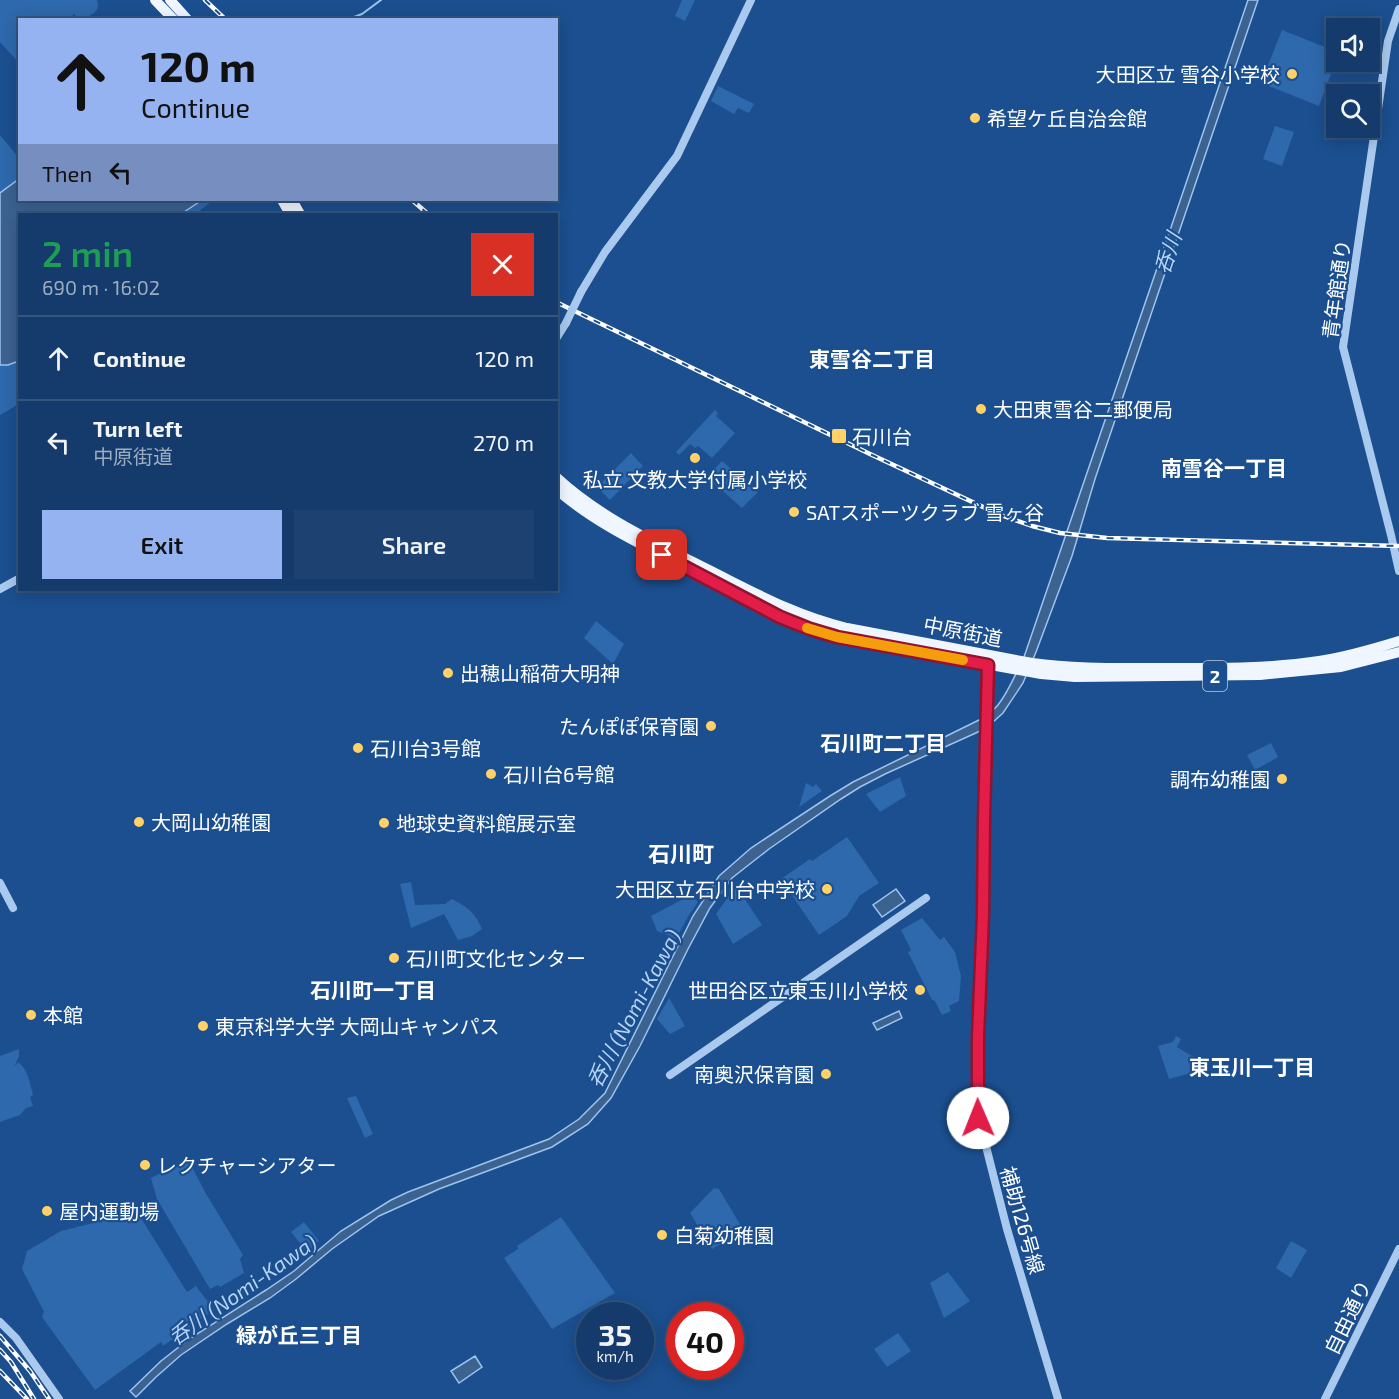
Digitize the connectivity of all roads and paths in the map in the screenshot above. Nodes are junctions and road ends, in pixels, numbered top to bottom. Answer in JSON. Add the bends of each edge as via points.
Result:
{"nodes":[{"id":1,"x":155,"y":0,"type":"edge"},
{"id":2,"x":170,"y":0,"type":"edge"},
{"id":3,"x":751,"y":0,"type":"edge"},
{"id":4,"x":1399,"y":9,"type":"edge"},
{"id":5,"x":172,"y":18,"type":"edge"},
{"id":6,"x":186,"y":18,"type":"edge"},
{"id":7,"x":558,"y":336,"type":"edge"},
{"id":8,"x":558,"y":479,"type":"edge"},
{"id":9,"x":558,"y":491,"type":"edge"},
{"id":10,"x":1399,"y":571,"type":"edge"},
{"id":11,"x":18,"y":579,"type":"edge"},
{"id":12,"x":0,"y":589,"type":"edge"},
{"id":13,"x":1399,"y":641,"type":"edge"},
{"id":14,"x":1399,"y":652,"type":"edge"},
{"id":15,"x":989,"y":660,"type":"junction"},
{"id":16,"x":1023,"y":666,"type":"junction"},
{"id":17,"x":0,"y":883,"type":"edge"},
{"id":18,"x":926,"y":898,"type":"dead end"},
{"id":19,"x":13,"y":908,"type":"dead end"},
{"id":20,"x":670,"y":1075,"type":"dead end"},
{"id":21,"x":1399,"y":1250,"type":"edge"},
{"id":22,"x":0,"y":1322,"type":"edge"},
{"id":23,"x":59,"y":1399,"type":"edge"},
{"id":24,"x":1058,"y":1399,"type":"edge"},
{"id":25,"x":1325,"y":1399,"type":"edge"}],
"edges":[{"from":1,"to":5,"type":"main road"},
{"from":2,"to":6,"type":"main road"},
{"from":3,"to":7,"type":"street","bridge":true,"via":[[677,156],[605,252]]},
{"from":4,"to":10,"type":"street","name":"青年館通り","via":[[1389,41],[1343,347]]},
{"from":8,"to":15,"type":"main road","name":"中原街道","number":"2","via":[[605,515],[789,610],[847,628]]},
{"from":9,"to":15,"type":"main road","name":"中原街道","number":"2","via":[[604,524],[789,621],[837,637]]},
{"from":11,"to":12,"type":"street"},
{"from":13,"to":16,"type":"main road","name":"中原街道","number":"2","via":[[1338,658],[1282,665]]},
{"from":14,"to":16,"type":"main road","name":"中原街道","number":"2","via":[[1341,667],[1260,675],[1076,676]]},
{"from":15,"to":16,"type":"main road","name":"中原街道","number":"2"},
{"from":15,"to":24,"type":"street","name":"補助126号線","via":[[978,1118]]},
{"from":17,"to":19,"type":"street"},
{"from":18,"to":20,"type":"street"},
{"from":21,"to":25,"type":"street","name":"自由通り"},
{"from":22,"to":23,"type":"street"}]}
